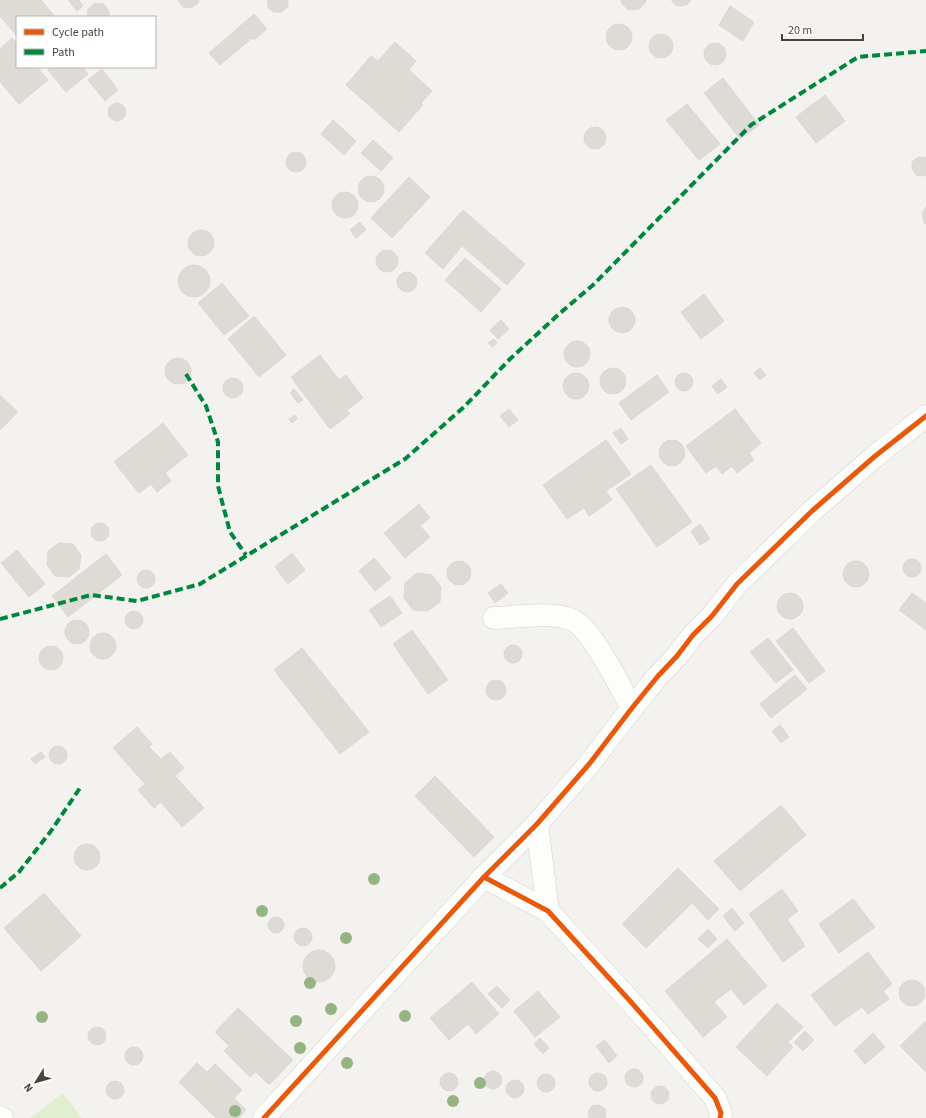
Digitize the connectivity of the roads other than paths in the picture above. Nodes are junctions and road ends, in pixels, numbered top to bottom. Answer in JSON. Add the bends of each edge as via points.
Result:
{"nodes":[{"id":1,"x":923,"y":424,"type":"edge"},
{"id":2,"x":494,"y":618,"type":"dead end"},
{"id":3,"x":632,"y":708,"type":"junction"},
{"id":4,"x":537,"y":824,"type":"junction"},
{"id":5,"x":484,"y":877,"type":"junction"},
{"id":6,"x":548,"y":911,"type":"junction"},
{"id":7,"x":264,"y":1118,"type":"edge"},
{"id":8,"x":720,"y":1118,"type":"edge"}],
"edges":[{"from":1,"to":3,"type":"street","via":[[874,457],[771,550],[693,635]]},
{"from":2,"to":3,"type":"street","via":[[557,616],[572,619],[586,630],[603,655]]},
{"from":3,"to":4,"type":"street","via":[[590,763]]},
{"from":4,"to":5,"type":"street"},
{"from":4,"to":6,"type":"street"},
{"from":5,"to":6,"type":"street"},
{"from":5,"to":7,"type":"street"},
{"from":6,"to":8,"type":"street","via":[[715,1098],[721,1113]]}]}
